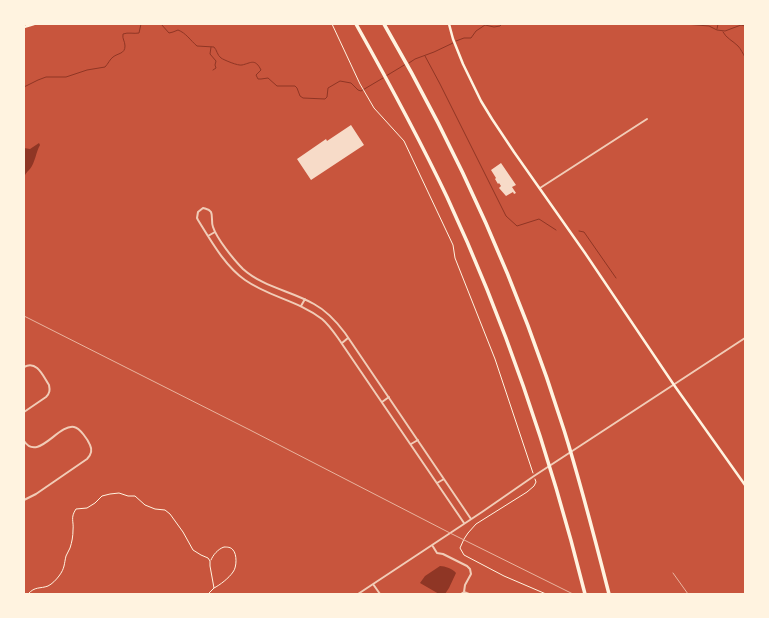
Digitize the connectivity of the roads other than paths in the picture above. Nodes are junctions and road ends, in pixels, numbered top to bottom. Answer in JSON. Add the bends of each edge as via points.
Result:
{"nodes":[{"id":1,"x":34,"y":24,"type":"edge"},
{"id":2,"x":356,"y":24,"type":"edge"},
{"id":3,"x":384,"y":24,"type":"edge"},
{"id":4,"x":450,"y":24,"type":"edge"},
{"id":5,"x":24,"y":27,"type":"edge"},
{"id":6,"x":647,"y":119,"type":"dead end"},
{"id":7,"x":540,"y":188,"type":"junction"},
{"id":8,"x":215,"y":232,"type":"junction"},
{"id":9,"x":208,"y":236,"type":"junction"},
{"id":10,"x":305,"y":299,"type":"junction"},
{"id":11,"x":301,"y":306,"type":"junction"},
{"id":12,"x":348,"y":338,"type":"junction"},
{"id":13,"x":745,"y":338,"type":"edge"},
{"id":14,"x":342,"y":343,"type":"junction"},
{"id":15,"x":24,"y":367,"type":"edge"},
{"id":16,"x":674,"y":384,"type":"junction"},
{"id":17,"x":389,"y":397,"type":"junction"},
{"id":18,"x":382,"y":402,"type":"junction"},
{"id":19,"x":24,"y":412,"type":"edge"},
{"id":20,"x":418,"y":440,"type":"junction"},
{"id":21,"x":24,"y":441,"type":"edge"},
{"id":22,"x":411,"y":444,"type":"junction"},
{"id":23,"x":444,"y":479,"type":"junction"},
{"id":24,"x":437,"y":483,"type":"junction"},
{"id":25,"x":744,"y":483,"type":"edge"},
{"id":26,"x":24,"y":500,"type":"edge"},
{"id":27,"x":471,"y":519,"type":"junction"},
{"id":28,"x":464,"y":523,"type":"junction"},
{"id":29,"x":432,"y":545,"type":"junction"},
{"id":30,"x":373,"y":584,"type":"junction"},
{"id":31,"x":464,"y":592,"type":"junction"},
{"id":32,"x":358,"y":594,"type":"edge"},
{"id":33,"x":380,"y":594,"type":"edge"},
{"id":34,"x":462,"y":594,"type":"edge"},
{"id":35,"x":469,"y":594,"type":"edge"},
{"id":36,"x":585,"y":594,"type":"edge"},
{"id":37,"x":609,"y":594,"type":"edge"}],
"edges":[{"from":1,"to":5,"type":"main road"},
{"from":2,"to":36,"type":"highway","via":[[402,106],[447,196],[476,264],[526,394]]},
{"from":3,"to":37,"type":"highway","via":[[451,149],[500,258],[534,343],[574,462]]},
{"from":4,"to":7,"type":"main road","via":[[455,45],[480,98]]},
{"from":6,"to":7,"type":"street"},
{"from":7,"to":16,"type":"main road"},
{"from":8,"to":9,"type":"street"},
{"from":8,"to":9,"type":"street","via":[[212,214],[203,208],[198,212],[197,218]]},
{"from":8,"to":10,"type":"street","via":[[244,270],[262,281]]},
{"from":9,"to":11,"type":"street","via":[[228,264],[246,281]]},
{"from":10,"to":11,"type":"street"},
{"from":10,"to":12,"type":"street","via":[[326,312]]},
{"from":11,"to":14,"type":"street","via":[[325,321]]},
{"from":12,"to":14,"type":"street"},
{"from":12,"to":17,"type":"street"},
{"from":13,"to":16,"type":"street"},
{"from":14,"to":18,"type":"street"},
{"from":15,"to":19,"type":"street","via":[[36,366],[50,388],[46,397]]},
{"from":16,"to":25,"type":"main road"},
{"from":16,"to":27,"type":"street"},
{"from":17,"to":18,"type":"street"},
{"from":17,"to":20,"type":"street"},
{"from":18,"to":22,"type":"street"},
{"from":20,"to":22,"type":"street"},
{"from":20,"to":23,"type":"street"},
{"from":21,"to":26,"type":"street","via":[[30,447],[36,448],[63,430],[73,427],[80,430],[91,448],[91,454],[87,459]]},
{"from":22,"to":24,"type":"street"},
{"from":23,"to":24,"type":"street"},
{"from":23,"to":27,"type":"street"},
{"from":24,"to":28,"type":"street"},
{"from":27,"to":28,"type":"street"},
{"from":28,"to":29,"type":"street"},
{"from":29,"to":30,"type":"street"},
{"from":29,"to":31,"type":"street","via":[[437,553],[444,554],[470,569],[471,574]]},
{"from":30,"to":32,"type":"street"},
{"from":30,"to":33,"type":"street"},
{"from":31,"to":34,"type":"street"},
{"from":31,"to":35,"type":"street"}]}
